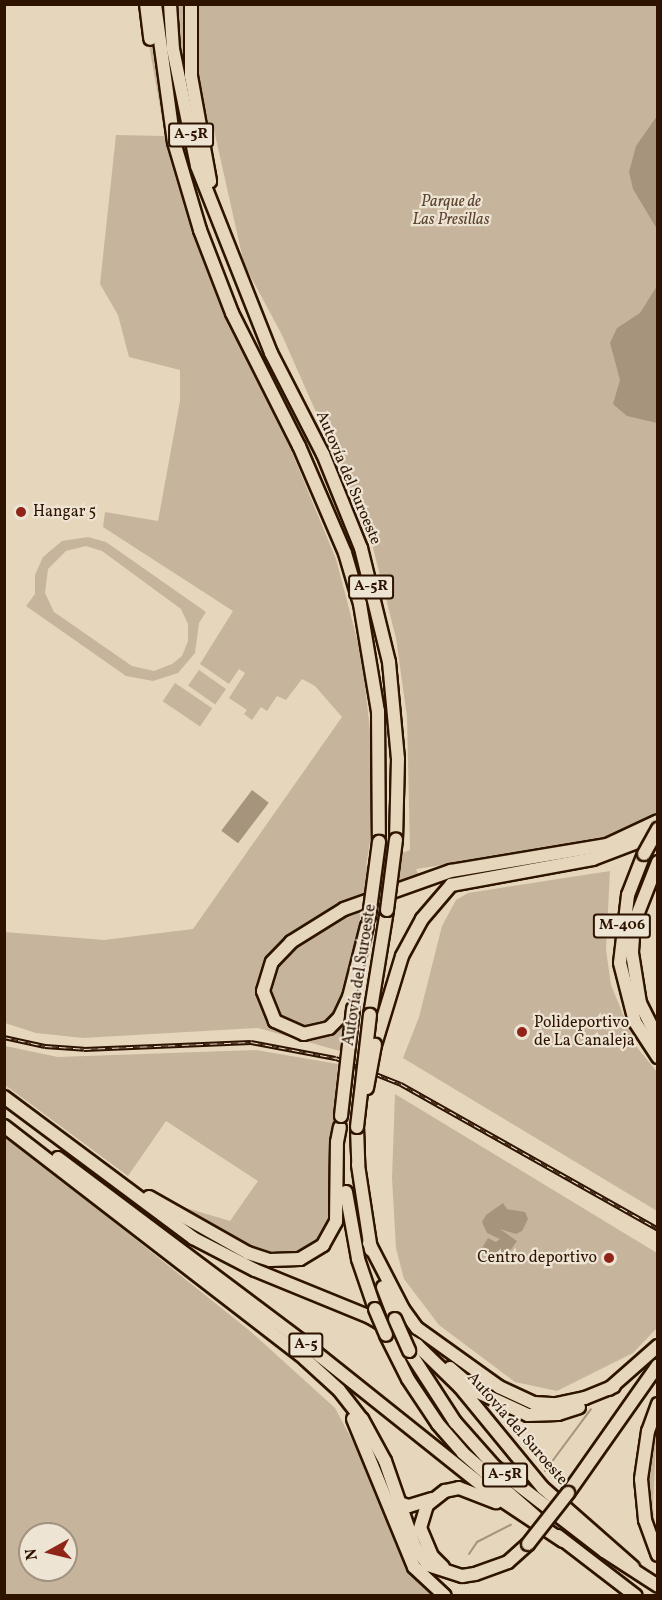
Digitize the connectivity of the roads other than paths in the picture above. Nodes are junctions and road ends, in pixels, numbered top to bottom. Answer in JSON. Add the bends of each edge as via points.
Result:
{"nodes":[{"id":1,"x":146,"y":4,"type":"edge"},
{"id":2,"x":155,"y":4,"type":"edge"},
{"id":3,"x":170,"y":4,"type":"edge"},
{"id":4,"x":191,"y":4,"type":"edge"},
{"id":5,"x":174,"y":142,"type":"junction"},
{"id":6,"x":231,"y":260,"type":"junction"},
{"id":7,"x":657,"y":820,"type":"edge"},
{"id":8,"x":657,"y":832,"type":"edge"},
{"id":9,"x":657,"y":862,"type":"edge"},
{"id":10,"x":368,"y":921,"type":"junction"},
{"id":11,"x":657,"y":1039,"type":"edge"},
{"id":12,"x":657,"y":1057,"type":"edge"},
{"id":13,"x":4,"y":1097,"type":"edge"},
{"id":14,"x":4,"y":1119,"type":"edge"},
{"id":15,"x":341,"y":1122,"type":"junction"},
{"id":16,"x":4,"y":1126,"type":"edge"},
{"id":17,"x":357,"y":1127,"type":"junction"},
{"id":18,"x":104,"y":1171,"type":"junction"},
{"id":19,"x":369,"y":1243,"type":"junction"},
{"id":20,"x":657,"y":1346,"type":"edge"},
{"id":21,"x":413,"y":1348,"type":"junction"},
{"id":22,"x":657,"y":1365,"type":"edge"},
{"id":23,"x":318,"y":1369,"type":"junction"},
{"id":24,"x":657,"y":1376,"type":"edge"},
{"id":25,"x":614,"y":1386,"type":"junction"},
{"id":26,"x":657,"y":1404,"type":"edge"},
{"id":27,"x":621,"y":1418,"type":"junction"},
{"id":28,"x":436,"y":1497,"type":"junction"},
{"id":29,"x":399,"y":1503,"type":"junction"},
{"id":30,"x":516,"y":1512,"type":"junction"},
{"id":31,"x":563,"y":1541,"type":"junction"},
{"id":32,"x":657,"y":1555,"type":"edge"},
{"id":33,"x":633,"y":1567,"type":"junction"},
{"id":34,"x":447,"y":1571,"type":"junction"},
{"id":35,"x":657,"y":1586,"type":"edge"},
{"id":36,"x":444,"y":1596,"type":"edge"},
{"id":37,"x":636,"y":1596,"type":"edge"}],
"edges":[{"from":1,"to":5,"type":"highway","via":[[161,99]]},
{"from":2,"to":5,"type":"highway","name":"Autovía del Suroeste","number":"A-5R"},
{"from":3,"to":6,"type":"highway","name":"Autovía del Suroeste","number":"A-5R","via":[[173,49],[197,166]]},
{"from":4,"to":6,"type":"highway","via":[[192,87],[205,163]]},
{"from":5,"to":10,"type":"highway","name":"Autovía del Suroeste","number":"A-5R","bridge":true,"via":[[200,230],[232,313],[299,446],[345,553],[360,604],[378,711],[379,842]]},
{"from":6,"to":17,"type":"highway","name":"Autovía del Suroeste","number":"A-5R","bridge":true,"via":[[271,353],[323,454],[362,548],[389,662],[398,759],[396,840]]},
{"from":7,"to":10,"type":"highway","via":[[608,845],[451,871],[344,909],[291,942],[272,962],[263,991],[275,1021],[304,1034],[329,1028],[339,1018],[349,997]]},
{"from":8,"to":12,"type":"highway","number":"M-406","bridge":true,"via":[[628,895],[620,963],[635,1022]]},
{"from":8,"to":17,"type":"highway","bridge":true,"via":[[593,859],[451,885],[422,919],[402,956],[375,1045]]},
{"from":9,"to":11,"type":"highway","number":"M-406","via":[[634,923],[632,953],[638,996]]},
{"from":10,"to":15,"type":"highway","name":"Autovía del Suroeste","number":"A-5R","bridge":true,"via":[[353,1010]]},
{"from":13,"to":18,"type":"highway","name":"Autovía del Suroeste"},
{"from":14,"to":30,"type":"highway","name":"Autovía del Suroeste","number":"A-5","via":[[291,1333]]},
{"from":15,"to":18,"type":"highway","via":[[336,1222],[323,1245],[300,1259],[270,1260],[237,1249]]},
{"from":15,"to":31,"type":"highway","name":"Autovía del Suroeste","number":"A-5R","bridge":true,"via":[[348,1214],[375,1309],[408,1379],[438,1424],[479,1468]]},
{"from":16,"to":23,"type":"highway"},
{"from":17,"to":19,"type":"highway","name":"Autovía del Suroeste","number":"A-5R","via":[[357,1165]]},
{"from":18,"to":21,"type":"highway","name":"Autovía del Suroeste","via":[[194,1238],[255,1270],[370,1317]]},
{"from":19,"to":21,"type":"highway","name":"Autovía del Suroeste","number":"A-5R","bridge":true,"via":[[395,1319]]},
{"from":19,"to":25,"type":"highway","via":[[402,1309],[417,1328],[499,1387],[534,1403],[556,1404]]},
{"from":20,"to":25,"type":"highway"},
{"from":21,"to":25,"type":"highway","via":[[478,1392],[528,1415],[558,1414],[594,1400]]},
{"from":21,"to":33,"type":"highway","name":"Autovía del Suroeste","via":[[460,1387],[543,1488]]},
{"from":21,"to":33,"type":"highway","name":"Autovía del Suroeste","number":"A-5R","via":[[455,1422],[495,1467],[604,1551]]},
{"from":22,"to":27,"type":"highway"},
{"from":23,"to":29,"type":"highway","via":[[362,1419],[385,1461]]},
{"from":23,"to":36,"type":"highway","via":[[352,1416],[414,1567]]},
{"from":24,"to":27,"type":"highway"},
{"from":26,"to":32,"type":"highway","via":[[648,1431],[641,1479],[645,1520]]},
{"from":27,"to":34,"type":"highway","bridge":true,"via":[[528,1544],[492,1570],[462,1576]]},
{"from":28,"to":29,"type":"highway","via":[[409,1506]]},
{"from":28,"to":30,"type":"highway","via":[[459,1488]]},
{"from":28,"to":34,"type":"highway","via":[[424,1511],[420,1528],[432,1556]]},
{"from":29,"to":34,"type":"highway","via":[[420,1556],[429,1565]]},
{"from":30,"to":31,"type":"highway","name":"Autovía del Suroeste","number":"A-5"},
{"from":31,"to":37,"type":"highway","name":"Autovía del Suroeste","number":"A-5"},
{"from":33,"to":35,"type":"highway","name":"Autovía del Suroeste"}]}
